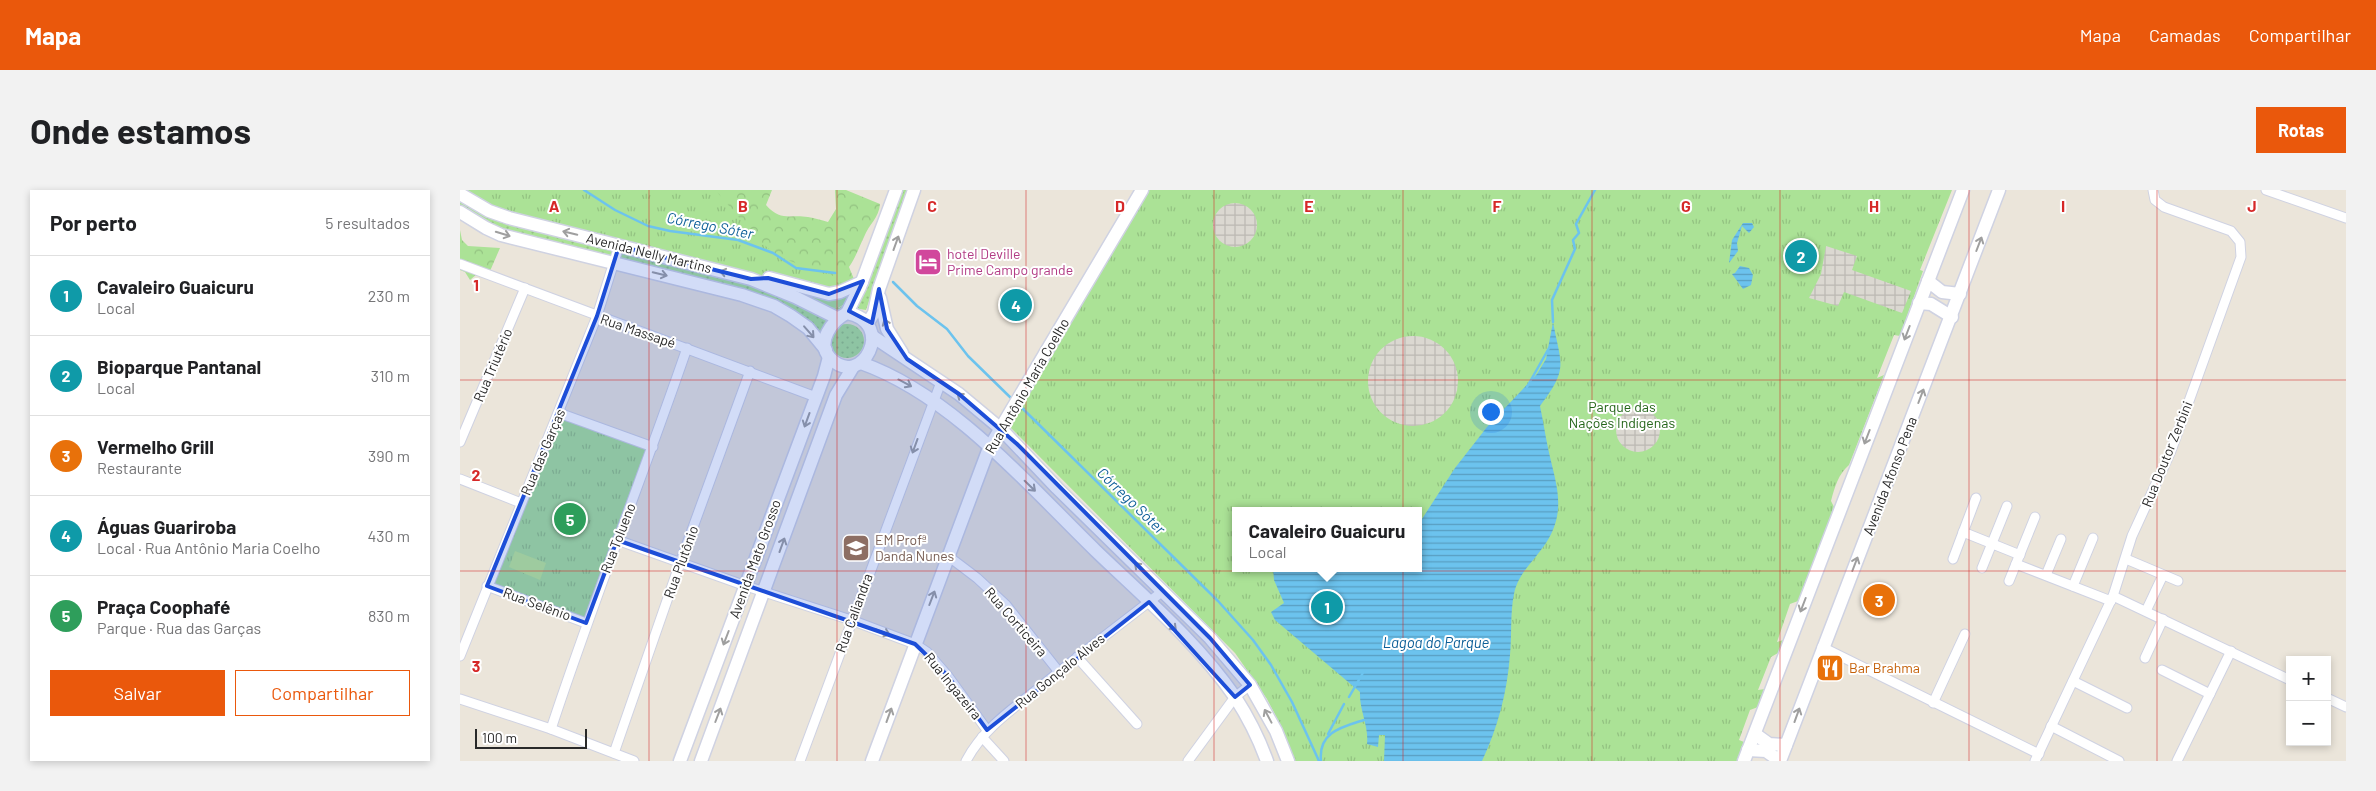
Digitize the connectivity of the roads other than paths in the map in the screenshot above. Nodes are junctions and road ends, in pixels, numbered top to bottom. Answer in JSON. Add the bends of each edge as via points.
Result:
{"nodes":[{"id":1,"x":896,"y":190,"type":"edge"},
{"id":2,"x":914,"y":190,"type":"edge"},
{"id":3,"x":1142,"y":190,"type":"edge"},
{"id":4,"x":1963,"y":190,"type":"edge"},
{"id":5,"x":1999,"y":190,"type":"edge"},
{"id":6,"x":2153,"y":190,"type":"edge"},
{"id":7,"x":2266,"y":190,"type":"edge"},
{"id":8,"x":460,"y":194,"type":"edge"},
{"id":9,"x":460,"y":212,"type":"edge"},
{"id":10,"x":2346,"y":218,"type":"edge"},
{"id":11,"x":619,"y":246,"type":"junction"},
{"id":12,"x":614,"y":262,"type":"junction"},
{"id":13,"x":460,"y":265,"type":"edge"},
{"id":14,"x":751,"y":279,"type":"junction"},
{"id":15,"x":1928,"y":281,"type":"junction"},
{"id":16,"x":862,"y":282,"type":"junction"},
{"id":17,"x":525,"y":288,"type":"junction"},
{"id":18,"x":879,"y":288,"type":"junction"},
{"id":19,"x":1960,"y":294,"type":"junction"},
{"id":20,"x":1919,"y":303,"type":"junction"},
{"id":21,"x":842,"y":315,"type":"junction"},
{"id":22,"x":597,"y":316,"type":"junction"},
{"id":23,"x":1952,"y":316,"type":"junction"},
{"id":24,"x":870,"y":330,"type":"junction"},
{"id":25,"x":687,"y":348,"type":"junction"},
{"id":26,"x":827,"y":354,"type":"junction"},
{"id":27,"x":907,"y":359,"type":"junction"},
{"id":28,"x":857,"y":365,"type":"junction"},
{"id":29,"x":750,"y":372,"type":"junction"},
{"id":30,"x":941,"y":382,"type":"junction"},
{"id":31,"x":816,"y":396,"type":"junction"},
{"id":32,"x":932,"y":400,"type":"junction"},
{"id":33,"x":559,"y":413,"type":"junction"},
{"id":34,"x":1002,"y":429,"type":"junction"},
{"id":35,"x":460,"y":442,"type":"edge"},
{"id":36,"x":653,"y":447,"type":"junction"},
{"id":37,"x":989,"y":448,"type":"junction"},
{"id":38,"x":460,"y":479,"type":"edge"},
{"id":39,"x":1976,"y":498,"type":"dead end"},
{"id":40,"x":522,"y":503,"type":"junction"},
{"id":41,"x":2007,"y":506,"type":"dead end"},
{"id":42,"x":2035,"y":517,"type":"dead end"},
{"id":43,"x":1963,"y":532,"type":"junction"},
{"id":44,"x":2093,"y":538,"type":"dead end"},
{"id":45,"x":2061,"y":539,"type":"dead end"},
{"id":46,"x":616,"y":540,"type":"junction"},
{"id":47,"x":1991,"y":543,"type":"junction"},
{"id":48,"x":948,"y":556,"type":"junction"},
{"id":49,"x":1952,"y":559,"type":"dead end"},
{"id":50,"x":2018,"y":559,"type":"junction"},
{"id":51,"x":2126,"y":559,"type":"junction"},
{"id":52,"x":680,"y":563,"type":"junction"},
{"id":53,"x":1982,"y":568,"type":"dead end"},
{"id":54,"x":2046,"y":575,"type":"junction"},
{"id":55,"x":2164,"y":576,"type":"junction"},
{"id":56,"x":2009,"y":581,"type":"dead end"},
{"id":57,"x":2178,"y":581,"type":"dead end"},
{"id":58,"x":487,"y":586,"type":"junction"},
{"id":59,"x":746,"y":586,"type":"junction"},
{"id":60,"x":2073,"y":586,"type":"junction"},
{"id":61,"x":765,"y":590,"type":"junction"},
{"id":62,"x":1163,"y":591,"type":"junction"},
{"id":63,"x":2112,"y":598,"type":"junction"},
{"id":64,"x":1148,"y":602,"type":"junction"},
{"id":65,"x":2146,"y":611,"type":"junction"},
{"id":66,"x":2163,"y":619,"type":"junction"},
{"id":67,"x":852,"y":620,"type":"junction"},
{"id":68,"x":586,"y":622,"type":"junction"},
{"id":69,"x":1965,"y":634,"type":"dead end"},
{"id":70,"x":915,"y":644,"type":"junction"},
{"id":71,"x":1822,"y":647,"type":"junction"},
{"id":72,"x":2231,"y":651,"type":"junction"},
{"id":73,"x":460,"y":656,"type":"edge"},
{"id":74,"x":1077,"y":657,"type":"junction"},
{"id":75,"x":2144,"y":658,"type":"dead end"},
{"id":76,"x":2162,"y":670,"type":"dead end"},
{"id":77,"x":1058,"y":672,"type":"junction"},
{"id":78,"x":2286,"y":678,"type":"edge"},
{"id":79,"x":2073,"y":681,"type":"junction"},
{"id":80,"x":1250,"y":686,"type":"junction"},
{"id":81,"x":2210,"y":694,"type":"junction"},
{"id":82,"x":1235,"y":697,"type":"junction"},
{"id":83,"x":460,"y":699,"type":"edge"},
{"id":84,"x":2331,"y":700,"type":"edge"},
{"id":85,"x":1933,"y":703,"type":"junction"},
{"id":86,"x":2346,"y":707,"type":"edge"},
{"id":87,"x":2127,"y":708,"type":"dead end"},
{"id":88,"x":1137,"y":724,"type":"dead end"},
{"id":89,"x":2052,"y":726,"type":"junction"},
{"id":90,"x":551,"y":729,"type":"junction"},
{"id":91,"x":985,"y":733,"type":"junction"},
{"id":92,"x":1754,"y":734,"type":"junction"},
{"id":93,"x":1786,"y":745,"type":"junction"},
{"id":94,"x":614,"y":753,"type":"junction"},
{"id":95,"x":1746,"y":755,"type":"edge"},
{"id":96,"x":2037,"y":757,"type":"edge"},
{"id":97,"x":634,"y":761,"type":"edge"},
{"id":98,"x":680,"y":761,"type":"edge"},
{"id":99,"x":701,"y":761,"type":"edge"},
{"id":100,"x":800,"y":761,"type":"edge"},
{"id":101,"x":872,"y":761,"type":"edge"},
{"id":102,"x":966,"y":761,"type":"edge"},
{"id":103,"x":1004,"y":761,"type":"edge"},
{"id":104,"x":1188,"y":761,"type":"edge"},
{"id":105,"x":1267,"y":761,"type":"edge"},
{"id":106,"x":1288,"y":761,"type":"edge"},
{"id":107,"x":1780,"y":761,"type":"edge"},
{"id":108,"x":2119,"y":761,"type":"edge"},
{"id":109,"x":2177,"y":761,"type":"edge"}],
"edges":[{"from":1,"to":16,"type":"main road"},
{"from":18,"to":2,"type":"main road","one_way":true},
{"from":3,"to":34,"type":"main road","name":"Rua Antônio Maria Coelho"},
{"from":4,"to":15,"type":"main road"},
{"from":19,"to":5,"type":"main road","name":"Avenida Afonso Pena","one_way":true},
{"from":6,"to":51,"type":"street","name":"Rua Doutor Zerbini","via":[[2155,200],[2164,207],[2231,231],[2240,242],[2241,257],[2171,451],[2132,536]]},
{"from":7,"to":10,"type":"street"},
{"from":11,"to":8,"type":"main road","name":"Avenida Nelly Martins","one_way":true,"via":[[489,211]]},
{"from":9,"to":12,"type":"main road","name":"Avenida Nelly Martins","one_way":true,"via":[[501,234]]},
{"from":11,"to":12,"type":"street","name":"Rua das Garças"},
{"from":14,"to":11,"type":"main road","name":"Avenida Nelly Martins","one_way":true},
{"from":12,"to":22,"type":"street","name":"Rua das Garças"},
{"from":12,"to":26,"type":"main road","name":"Avenida Nelly Martins","one_way":true,"via":[[774,306],[808,328]]},
{"from":13,"to":17,"type":"street","name":"Rua Massapé"},
{"from":14,"to":16,"type":"main road","via":[[768,278],[829,294]]},
{"from":14,"to":21,"type":"main road","name":"Avenida Nelly Martins"},
{"from":15,"to":19,"type":"main road","via":[[1942,292]]},
{"from":15,"to":20,"type":"main road"},
{"from":16,"to":21,"type":"main road"},
{"from":17,"to":22,"type":"street","name":"Rua Massapé"},
{"from":17,"to":35,"type":"street","name":"Rua Triutério"},
{"from":18,"to":24,"type":"main road"},
{"from":27,"to":18,"type":"main road","one_way":true,"via":[[887,329]]},
{"from":19,"to":23,"type":"main road","name":"Avenida Afonso Pena"},
{"from":20,"to":23,"type":"main road","via":[[1931,304]]},
{"from":20,"to":92,"type":"main road","one_way":true},
{"from":21,"to":24,"type":"main road","via":[[862,318]]},
{"from":21,"to":26,"type":"main road","via":[[829,327],[825,338]]},
{"from":22,"to":25,"type":"street","name":"Rua Massapé"},
{"from":22,"to":33,"type":"street","name":"Rua das Garças"},
{"from":71,"to":23,"type":"main road","name":"Avenida Afonso Pena","one_way":true},
{"from":24,"to":27,"type":"main road"},
{"from":24,"to":28,"type":"main road","via":[[870,351]]},
{"from":25,"to":29,"type":"street","name":"Rua Massapé"},
{"from":25,"to":36,"type":"street","name":"Rua Tolueno"},
{"from":26,"to":28,"type":"main road","via":[[840,364]]},
{"from":26,"to":31,"type":"main road","name":"Avenida Mato Grosso"},
{"from":27,"to":30,"type":"main road"},
{"from":28,"to":32,"type":"main road","one_way":true,"via":[[888,374]]},
{"from":61,"to":28,"type":"main road","name":"Avenida Mato Grosso","one_way":true,"via":[[836,395]]},
{"from":29,"to":31,"type":"street","name":"Rua Massapé"},
{"from":29,"to":52,"type":"street","name":"Rua Plutônio"},
{"from":30,"to":32,"type":"street","name":"Rua Caliandra"},
{"from":34,"to":30,"type":"main road","one_way":true},
{"from":31,"to":59,"type":"main road","name":"Avenida Mato Grosso","one_way":true},
{"from":32,"to":37,"type":"main road"},
{"from":32,"to":67,"type":"street","name":"Rua Caliandra","one_way":true},
{"from":33,"to":36,"type":"street"},
{"from":33,"to":40,"type":"street","name":"Rua das Garças"},
{"from":34,"to":37,"type":"main road","name":"Rua Antônio Maria Coelho"},
{"from":62,"to":34,"type":"main road","one_way":true,"via":[[1057,488]]},
{"from":36,"to":46,"type":"street","name":"Rua Tolueno"},
{"from":37,"to":48,"type":"main road","name":"Rua Antônio Maria Coelho"},
{"from":37,"to":64,"type":"main road","one_way":true},
{"from":38,"to":40,"type":"street"},
{"from":39,"to":43,"type":"street"},
{"from":40,"to":58,"type":"street","name":"Rua das Garças"},
{"from":41,"to":47,"type":"street"},
{"from":42,"to":50,"type":"street"},
{"from":43,"to":47,"type":"street"},
{"from":43,"to":49,"type":"street"},
{"from":44,"to":60,"type":"street"},
{"from":45,"to":54,"type":"street"},
{"from":46,"to":52,"type":"street","name":"Rua Ingazeira"},
{"from":46,"to":68,"type":"street","name":"Rua Tolueno"},
{"from":47,"to":50,"type":"street"},
{"from":47,"to":53,"type":"street"},
{"from":70,"to":48,"type":"main road","name":"Rua Antônio Maria Coelho","one_way":true},
{"from":48,"to":77,"type":"street","name":"Rua Corticeira","via":[[1006,606]]},
{"from":50,"to":54,"type":"street"},
{"from":50,"to":56,"type":"street"},
{"from":51,"to":55,"type":"street"},
{"from":51,"to":63,"type":"street","name":"Rua Doutor Zerbini"},
{"from":52,"to":59,"type":"street","name":"Rua Ingazeira"},
{"from":52,"to":94,"type":"street","name":"Rua Plutônio"},
{"from":54,"to":60,"type":"street"},
{"from":55,"to":57,"type":"street"},
{"from":55,"to":65,"type":"street"},
{"from":58,"to":68,"type":"street","name":"Rua Selênio"},
{"from":58,"to":73,"type":"street","name":"Rua das Garças"},
{"from":59,"to":61,"type":"street","name":"Rua Ingazeira"},
{"from":59,"to":98,"type":"main road","name":"Avenida Mato Grosso","one_way":true},
{"from":60,"to":63,"type":"street"},
{"from":61,"to":67,"type":"street","name":"Rua Ingazeira"},
{"from":99,"to":61,"type":"main road","name":"Avenida Mato Grosso","one_way":true},
{"from":62,"to":64,"type":"street","name":"Rua Gonçalo Alves"},
{"from":62,"to":80,"type":"main road","via":[[1225,653]]},
{"from":63,"to":65,"type":"street"},
{"from":63,"to":79,"type":"street","name":"Rua Doutor Zerbini"},
{"from":64,"to":74,"type":"street","name":"Rua Gonçalo Alves"},
{"from":64,"to":82,"type":"main road","one_way":true,"via":[[1204,659]]},
{"from":65,"to":66,"type":"street"},
{"from":66,"to":72,"type":"street"},
{"from":66,"to":75,"type":"street"},
{"from":67,"to":70,"type":"street","name":"Rua Ingazeira","one_way":true},
{"from":67,"to":100,"type":"street","name":"Rua Caliandra"},
{"from":68,"to":90,"type":"street","name":"Rua Tolueno"},
{"from":69,"to":85,"type":"street"},
{"from":70,"to":91,"type":"street","name":"Rua Ingazeira","via":[[927,652],[947,675]]},
{"from":101,"to":70,"type":"main road","name":"Rua Antônio Maria Coelho","one_way":true},
{"from":71,"to":85,"type":"street"},
{"from":93,"to":71,"type":"main road","name":"Avenida Afonso Pena","one_way":true},
{"from":72,"to":78,"type":"street"},
{"from":72,"to":81,"type":"street"},
{"from":74,"to":77,"type":"street","name":"Rua Gonçalo Alves"},
{"from":74,"to":88,"type":"street"},
{"from":76,"to":81,"type":"street"},
{"from":77,"to":91,"type":"street","name":"Rua Gonçalo Alves"},
{"from":79,"to":87,"type":"street"},
{"from":79,"to":89,"type":"street","name":"Rua Doutor Zerbini"},
{"from":80,"to":82,"type":"street"},
{"from":106,"to":80,"type":"main road","one_way":true,"via":[[1276,731]]},
{"from":81,"to":109,"type":"street"},
{"from":82,"to":104,"type":"street"},
{"from":82,"to":105,"type":"main road"},
{"from":83,"to":90,"type":"street"},
{"from":84,"to":86,"type":"street"},
{"from":85,"to":96,"type":"street"},
{"from":89,"to":96,"type":"street","name":"Rua Doutor Zerbini"},
{"from":89,"to":108,"type":"street"},
{"from":90,"to":94,"type":"street"},
{"from":91,"to":102,"type":"street","name":"Rua Gonçalo Alves"},
{"from":91,"to":103,"type":"street","name":"Rua Ingazeira"},
{"from":92,"to":93,"type":"main road","via":[[1769,744]]},
{"from":92,"to":95,"type":"main road"},
{"from":93,"to":107,"type":"main road","name":"Avenida Afonso Pena"},
{"from":94,"to":97,"type":"street"},
{"from":95,"to":107,"type":"main road","via":[[1766,751]]}]}
